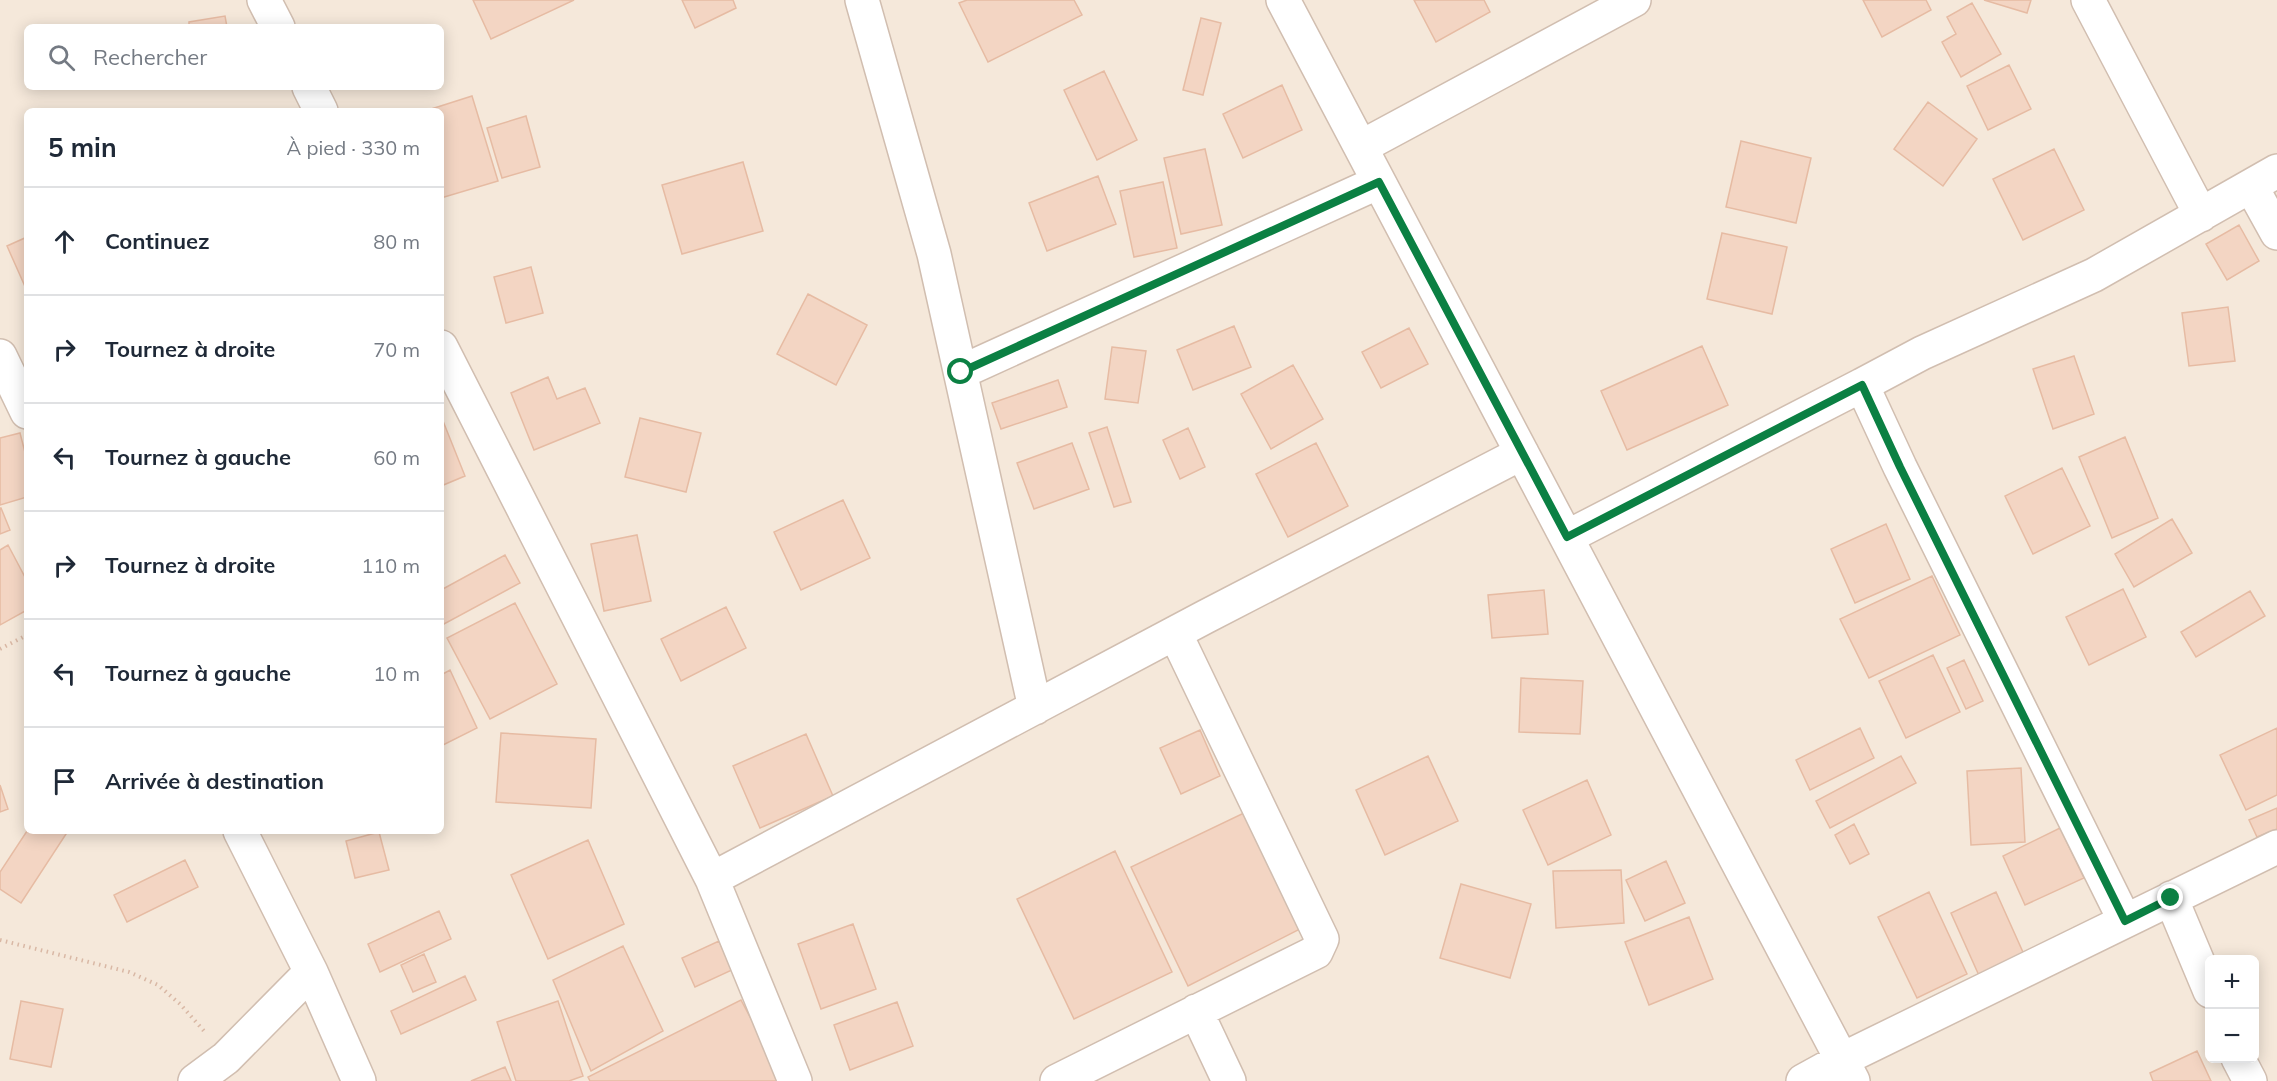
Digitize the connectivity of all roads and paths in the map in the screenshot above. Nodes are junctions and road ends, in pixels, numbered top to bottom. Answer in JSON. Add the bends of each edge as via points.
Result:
{"nodes":[{"id":1,"x":264,"y":0,"type":"edge"},
{"id":2,"x":862,"y":0,"type":"edge"},
{"id":3,"x":1283,"y":0,"type":"edge"},
{"id":4,"x":1634,"y":0,"type":"edge"},
{"id":5,"x":2088,"y":0,"type":"edge"},
{"id":6,"x":276,"y":24,"type":"edge"},
{"id":7,"x":310,"y":90,"type":"edge"},
{"id":8,"x":320,"y":108,"type":"edge"},
{"id":9,"x":1361,"y":147,"type":"junction"},
{"id":10,"x":2264,"y":179,"type":"edge"},
{"id":11,"x":1379,"y":182,"type":"junction"},
{"id":12,"x":2200,"y":215,"type":"junction"},
{"id":13,"x":2277,"y":233,"type":"edge"},
{"id":14,"x":444,"y":353,"type":"edge"},
{"id":15,"x":2,"y":369,"type":"edge"},
{"id":16,"x":961,"y":372,"type":"junction"},
{"id":17,"x":1862,"y":385,"type":"junction"},
{"id":18,"x":24,"y":407,"type":"edge"},
{"id":19,"x":1522,"y":453,"type":"junction"},
{"id":20,"x":1567,"y":537,"type":"junction"},
{"id":21,"x":1175,"y":633,"type":"junction"},
{"id":22,"x":24,"y":637,"type":"edge"},
{"id":23,"x":0,"y":649,"type":"edge"},
{"id":24,"x":1035,"y":708,"type":"junction"},
{"id":25,"x":242,"y":834,"type":"edge"},
{"id":26,"x":2277,"y":847,"type":"edge"},
{"id":27,"x":712,"y":879,"type":"junction"},
{"id":28,"x":2171,"y":898,"type":"junction"},
{"id":29,"x":2125,"y":921,"type":"junction"},
{"id":30,"x":0,"y":940,"type":"edge"},
{"id":31,"x":311,"y":972,"type":"junction"},
{"id":32,"x":2205,"y":979,"type":"edge"},
{"id":33,"x":1196,"y":1011,"type":"junction"},
{"id":34,"x":226,"y":1058,"type":"junction"},
{"id":35,"x":2240,"y":1063,"type":"edge"},
{"id":36,"x":1848,"y":1070,"type":"edge"},
{"id":37,"x":195,"y":1081,"type":"edge"},
{"id":38,"x":359,"y":1081,"type":"edge"},
{"id":39,"x":795,"y":1081,"type":"edge"},
{"id":40,"x":1057,"y":1081,"type":"edge"},
{"id":41,"x":1229,"y":1081,"type":"edge"},
{"id":42,"x":1803,"y":1081,"type":"edge"},
{"id":43,"x":2250,"y":1081,"type":"edge"}],
"edges":[{"from":1,"to":6,"type":"street"},
{"from":2,"to":16,"type":"street","via":[[933,254]]},
{"from":3,"to":9,"type":"street"},
{"from":4,"to":9,"type":"street"},
{"from":5,"to":12,"type":"street"},
{"from":7,"to":8,"type":"street"},
{"from":9,"to":11,"type":"street"},
{"from":10,"to":12,"type":"street"},
{"from":10,"to":13,"type":"street"},
{"from":11,"to":16,"type":"street"},
{"from":11,"to":19,"type":"street"},
{"from":12,"to":17,"type":"street","via":[[2094,274]]},
{"from":14,"to":27,"type":"street"},
{"from":15,"to":18,"type":"street"},
{"from":16,"to":24,"type":"street"},
{"from":17,"to":20,"type":"street"},
{"from":17,"to":29,"type":"street"},
{"from":19,"to":20,"type":"street"},
{"from":19,"to":21,"type":"street"},
{"from":20,"to":36,"type":"street"},
{"from":21,"to":24,"type":"street"},
{"from":21,"to":33,"type":"street","via":[[1322,939],[1316,952]]},
{"from":22,"to":23,"type":"path"},
{"from":24,"to":27,"type":"street"},
{"from":25,"to":31,"type":"street"},
{"from":26,"to":28,"type":"street"},
{"from":27,"to":39,"type":"street"},
{"from":28,"to":29,"type":"street"},
{"from":28,"to":32,"type":"street"},
{"from":29,"to":36,"type":"street"},
{"from":30,"to":34,"type":"path","via":[[129,972],[158,985],[199,1024]]},
{"from":31,"to":34,"type":"street"},
{"from":31,"to":38,"type":"street"},
{"from":33,"to":40,"type":"street"},
{"from":33,"to":41,"type":"street"},
{"from":34,"to":37,"type":"street"},
{"from":35,"to":43,"type":"street"},
{"from":36,"to":42,"type":"street"}]}
